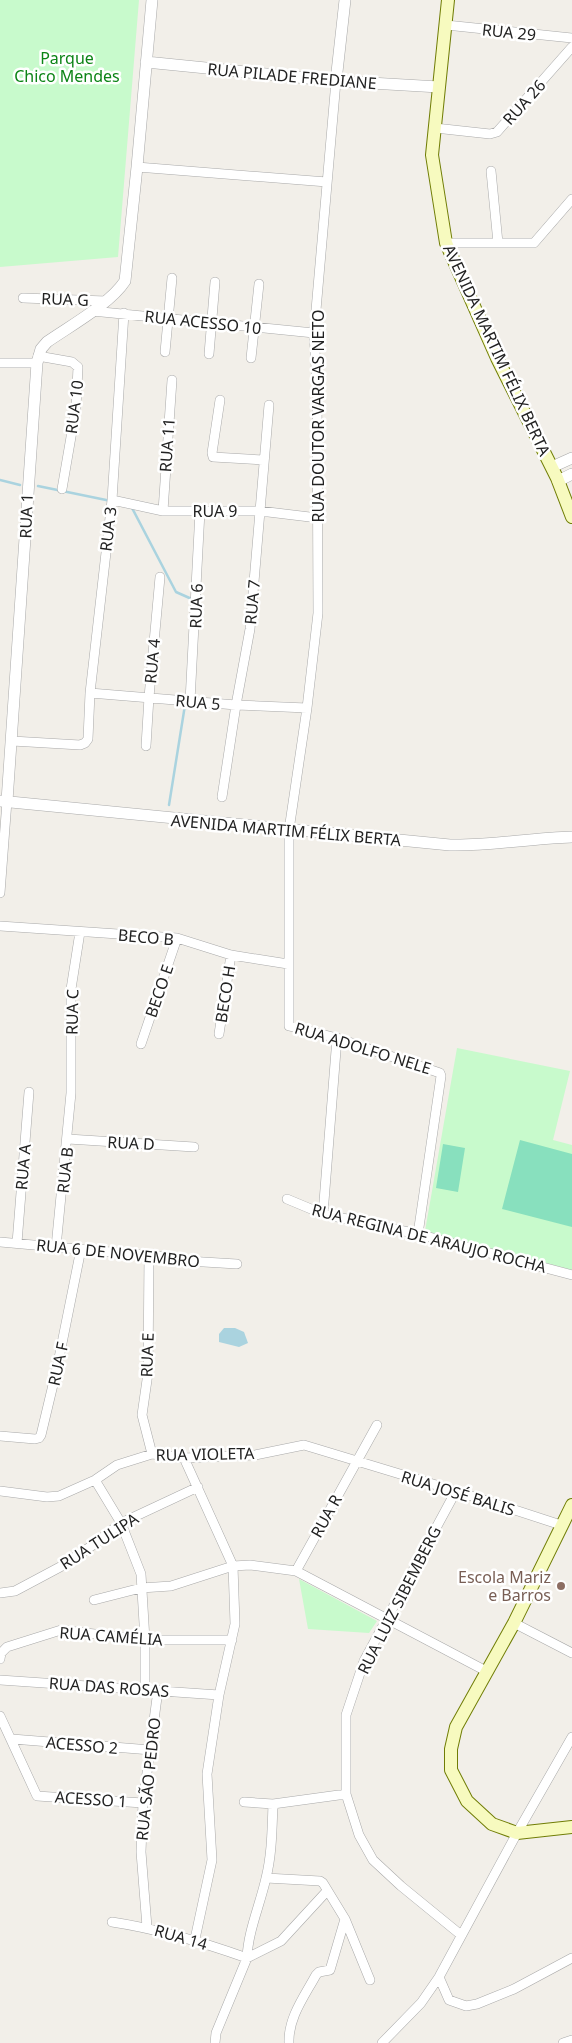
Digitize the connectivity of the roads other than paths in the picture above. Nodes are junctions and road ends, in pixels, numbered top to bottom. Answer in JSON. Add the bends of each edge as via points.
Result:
{"nodes":[{"id":1,"x":152,"y":0,"type":"edge"},
{"id":2,"x":344,"y":0,"type":"edge"},
{"id":3,"x":448,"y":0,"type":"edge"},
{"id":4,"x":446,"y":25,"type":"junction"},
{"id":5,"x":572,"y":38,"type":"edge"},
{"id":6,"x":572,"y":47,"type":"edge"},
{"id":7,"x":146,"y":62,"type":"junction"},
{"id":8,"x":336,"y":81,"type":"junction"},
{"id":9,"x":439,"y":87,"type":"junction"},
{"id":10,"x":435,"y":128,"type":"junction"},
{"id":11,"x":138,"y":167,"type":"junction"},
{"id":12,"x":491,"y":171,"type":"dead end"},
{"id":13,"x":327,"y":182,"type":"junction"},
{"id":14,"x":572,"y":199,"type":"edge"},
{"id":15,"x":446,"y":243,"type":"junction"},
{"id":16,"x":498,"y":243,"type":"junction"},
{"id":17,"x":172,"y":278,"type":"dead end"},
{"id":18,"x":215,"y":282,"type":"dead end"},
{"id":19,"x":259,"y":284,"type":"dead end"},
{"id":20,"x":23,"y":298,"type":"dead end"},
{"id":21,"x":106,"y":301,"type":"junction"},
{"id":22,"x":92,"y":311,"type":"junction"},
{"id":23,"x":124,"y":314,"type":"junction"},
{"id":24,"x":168,"y":318,"type":"junction"},
{"id":25,"x":212,"y":322,"type":"junction"},
{"id":26,"x":255,"y":327,"type":"junction"},
{"id":27,"x":314,"y":333,"type":"junction"},
{"id":28,"x":165,"y":352,"type":"dead end"},
{"id":29,"x":209,"y":354,"type":"dead end"},
{"id":30,"x":251,"y":358,"type":"dead end"},
{"id":31,"x":37,"y":360,"type":"junction"},
{"id":32,"x":0,"y":362,"type":"edge"},
{"id":33,"x":172,"y":380,"type":"dead end"},
{"id":34,"x":220,"y":400,"type":"dead end"},
{"id":35,"x":269,"y":405,"type":"dead end"},
{"id":36,"x":572,"y":458,"type":"edge"},
{"id":37,"x":263,"y":460,"type":"junction"},
{"id":38,"x":552,"y":467,"type":"junction"},
{"id":39,"x":572,"y":474,"type":"edge"},
{"id":40,"x":558,"y":481,"type":"junction"},
{"id":41,"x":62,"y":489,"type":"dead end"},
{"id":42,"x":112,"y":500,"type":"junction"},
{"id":43,"x":163,"y":511,"type":"junction"},
{"id":44,"x":260,"y":511,"type":"junction"},
{"id":45,"x":200,"y":512,"type":"junction"},
{"id":46,"x":318,"y":518,"type":"junction"},
{"id":47,"x":572,"y":518,"type":"edge"},
{"id":48,"x":160,"y":577,"type":"dead end"},
{"id":49,"x":90,"y":693,"type":"junction"},
{"id":50,"x":149,"y":697,"type":"junction"},
{"id":51,"x":190,"y":701,"type":"junction"},
{"id":52,"x":236,"y":705,"type":"junction"},
{"id":53,"x":306,"y":708,"type":"junction"},
{"id":54,"x":12,"y":741,"type":"junction"},
{"id":55,"x":146,"y":746,"type":"dead end"},
{"id":56,"x":222,"y":797,"type":"dead end"},
{"id":57,"x":3,"y":801,"type":"edge"},
{"id":58,"x":289,"y":830,"type":"junction"},
{"id":59,"x":572,"y":837,"type":"edge"},
{"id":60,"x":0,"y":893,"type":"edge"},
{"id":61,"x":0,"y":926,"type":"edge"},
{"id":62,"x":80,"y":932,"type":"junction"},
{"id":63,"x":177,"y":938,"type":"junction"},
{"id":64,"x":231,"y":955,"type":"junction"},
{"id":65,"x":288,"y":964,"type":"junction"},
{"id":66,"x":219,"y":1034,"type":"dead end"},
{"id":67,"x":337,"y":1038,"type":"junction"},
{"id":68,"x":140,"y":1044,"type":"dead end"},
{"id":69,"x":29,"y":1092,"type":"dead end"},
{"id":70,"x":72,"y":1094,"type":"joint"},
{"id":71,"x":68,"y":1139,"type":"junction"},
{"id":72,"x":194,"y":1147,"type":"dead end"},
{"id":73,"x":287,"y":1199,"type":"dead end"},
{"id":74,"x":323,"y":1214,"type":"junction"},
{"id":75,"x":418,"y":1234,"type":"junction"},
{"id":76,"x":0,"y":1242,"type":"edge"},
{"id":77,"x":17,"y":1243,"type":"junction"},
{"id":78,"x":56,"y":1247,"type":"junction"},
{"id":79,"x":81,"y":1249,"type":"junction"},
{"id":80,"x":149,"y":1255,"type":"junction"},
{"id":81,"x":237,"y":1264,"type":"dead end"},
{"id":82,"x":572,"y":1275,"type":"edge"},
{"id":83,"x":377,"y":1425,"type":"dead end"},
{"id":84,"x":0,"y":1436,"type":"edge"},
{"id":85,"x":152,"y":1454,"type":"junction"},
{"id":86,"x":184,"y":1458,"type":"junction"},
{"id":87,"x":356,"y":1462,"type":"junction"},
{"id":88,"x":95,"y":1480,"type":"junction"},
{"id":89,"x":198,"y":1487,"type":"junction"},
{"id":90,"x":0,"y":1491,"type":"edge"},
{"id":91,"x":456,"y":1491,"type":"junction"},
{"id":92,"x":572,"y":1505,"type":"edge"},
{"id":93,"x":121,"y":1523,"type":"junction"},
{"id":94,"x":561,"y":1525,"type":"junction"},
{"id":95,"x":233,"y":1566,"type":"junction"},
{"id":96,"x":296,"y":1571,"type":"junction"},
{"id":97,"x":141,"y":1588,"type":"junction"},
{"id":98,"x":0,"y":1593,"type":"edge"},
{"id":99,"x":94,"y":1600,"type":"dead end"},
{"id":100,"x":387,"y":1617,"type":"junction"},
{"id":101,"x":514,"y":1623,"type":"junction"},
{"id":102,"x":145,"y":1640,"type":"junction"},
{"id":103,"x":232,"y":1640,"type":"junction"},
{"id":104,"x":572,"y":1652,"type":"edge"},
{"id":105,"x":0,"y":1659,"type":"edge"},
{"id":106,"x":486,"y":1671,"type":"junction"},
{"id":107,"x":0,"y":1680,"type":"edge"},
{"id":108,"x":145,"y":1690,"type":"junction"},
{"id":109,"x":158,"y":1690,"type":"junction"},
{"id":110,"x":219,"y":1695,"type":"junction"},
{"id":111,"x":0,"y":1716,"type":"edge"},
{"id":112,"x":572,"y":1737,"type":"edge"},
{"id":113,"x":12,"y":1739,"type":"junction"},
{"id":114,"x":151,"y":1750,"type":"junction"},
{"id":115,"x":346,"y":1794,"type":"junction"},
{"id":116,"x":244,"y":1802,"type":"dead end"},
{"id":117,"x":142,"y":1803,"type":"junction"},
{"id":118,"x":273,"y":1804,"type":"junction"},
{"id":119,"x":572,"y":1827,"type":"edge"},
{"id":120,"x":517,"y":1834,"type":"junction"},
{"id":121,"x":266,"y":1878,"type":"junction"},
{"id":122,"x":327,"y":1890,"type":"junction"},
{"id":123,"x":346,"y":1920,"type":"junction"},
{"id":124,"x":112,"y":1922,"type":"dead end"},
{"id":125,"x":147,"y":1927,"type":"junction"},
{"id":126,"x":461,"y":1935,"type":"junction"},
{"id":127,"x":195,"y":1939,"type":"junction"},
{"id":128,"x":247,"y":1958,"type":"junction"},
{"id":129,"x":572,"y":1958,"type":"edge"},
{"id":130,"x":438,"y":1978,"type":"junction"},
{"id":131,"x":370,"y":1980,"type":"dead end"},
{"id":132,"x":572,"y":2040,"type":"edge"},
{"id":133,"x":216,"y":2043,"type":"edge"},
{"id":134,"x":289,"y":2043,"type":"edge"},
{"id":135,"x":382,"y":2043,"type":"edge"},
{"id":136,"x":563,"y":2043,"type":"edge"}],
"edges":[{"from":1,"to":7,"type":"street"},
{"from":2,"to":8,"type":"street","name":"RUA DOUTOR VARGAS NETO"},
{"from":3,"to":4,"type":"main road","name":"AVENIDA MARTIM FÉLIX BERTA"},
{"from":4,"to":5,"type":"street","name":"RUA 29"},
{"from":4,"to":9,"type":"main road","name":"AVENIDA MARTIM FÉLIX BERTA"},
{"from":6,"to":10,"type":"street","name":"RUA 26","via":[[497,132]]},
{"from":7,"to":8,"type":"street","name":"RUA PILADE FREDIANE"},
{"from":7,"to":11,"type":"street"},
{"from":8,"to":9,"type":"street","name":"RUA PILADE FREDIANE"},
{"from":8,"to":13,"type":"street","name":"RUA DOUTOR VARGAS NETO"},
{"from":9,"to":10,"type":"main road","name":"AVENIDA MARTIM FÉLIX BERTA"},
{"from":10,"to":15,"type":"main road","name":"AVENIDA MARTIM FÉLIX BERTA","via":[[432,155]]},
{"from":11,"to":13,"type":"street"},
{"from":11,"to":21,"type":"street","via":[[124,281]]},
{"from":12,"to":16,"type":"street"},
{"from":13,"to":27,"type":"street","name":"RUA DOUTOR VARGAS NETO"},
{"from":14,"to":16,"type":"street","via":[[534,243]]},
{"from":15,"to":16,"type":"street"},
{"from":15,"to":38,"type":"main road","name":"AVENIDA MARTIM FÉLIX BERTA","via":[[497,358]]},
{"from":17,"to":24,"type":"street"},
{"from":18,"to":25,"type":"street"},
{"from":19,"to":26,"type":"street"},
{"from":20,"to":21,"type":"street","name":"RUA G"},
{"from":21,"to":22,"type":"street"},
{"from":22,"to":23,"type":"street","name":"RUA ACESSO 10"},
{"from":22,"to":31,"type":"street","via":[[47,342]]},
{"from":23,"to":24,"type":"street","name":"RUA ACESSO 10"},
{"from":23,"to":42,"type":"street","name":"RUA 3"},
{"from":24,"to":25,"type":"street","name":"RUA ACESSO 10"},
{"from":24,"to":28,"type":"street"},
{"from":25,"to":26,"type":"street","name":"RUA ACESSO 10"},
{"from":25,"to":29,"type":"street"},
{"from":26,"to":27,"type":"street","name":"RUA ACESSO 10"},
{"from":26,"to":30,"type":"street"},
{"from":27,"to":46,"type":"street","name":"RUA DOUTOR VARGAS NETO"},
{"from":31,"to":32,"type":"street"},
{"from":31,"to":41,"type":"street","name":"RUA 10","via":[[72,362],[78,367],[76,408]]},
{"from":31,"to":54,"type":"street","name":"RUA 1"},
{"from":33,"to":43,"type":"street","name":"RUA 11"},
{"from":34,"to":37,"type":"street","via":[[213,457]]},
{"from":35,"to":37,"type":"street","name":"RUA 7"},
{"from":36,"to":38,"type":"street"},
{"from":37,"to":44,"type":"street","name":"RUA 7"},
{"from":38,"to":40,"type":"main road","name":"AVENIDA MARTIM FÉLIX BERTA"},
{"from":39,"to":40,"type":"street"},
{"from":40,"to":47,"type":"main road","name":"AVENIDA MARTIM FÉLIX BERTA"},
{"from":42,"to":43,"type":"street","name":"RUA 9"},
{"from":42,"to":49,"type":"street","name":"RUA 3"},
{"from":43,"to":45,"type":"street","name":"RUA 9"},
{"from":44,"to":45,"type":"street","name":"RUA 9"},
{"from":44,"to":46,"type":"street","name":"RUA 9"},
{"from":44,"to":52,"type":"street","name":"RUA 7","via":[[250,629]]},
{"from":45,"to":51,"type":"street","name":"RUA 6"},
{"from":46,"to":53,"type":"street","name":"RUA DOUTOR VARGAS NETO","via":[[318,613]]},
{"from":48,"to":50,"type":"street","name":"RUA 4"},
{"from":49,"to":50,"type":"street","name":"RUA 5"},
{"from":49,"to":54,"type":"street","name":"RUA 3","via":[[88,739],[85,743]]},
{"from":50,"to":51,"type":"street","name":"RUA 5"},
{"from":50,"to":55,"type":"street","name":"RUA 4"},
{"from":51,"to":52,"type":"street","name":"RUA 5"},
{"from":52,"to":53,"type":"street","name":"RUA 5"},
{"from":52,"to":56,"type":"street","name":"RUA 7"},
{"from":53,"to":58,"type":"street","name":"RUA DOUTOR VARGAS NETO"},
{"from":54,"to":57,"type":"street","name":"RUA 1"},
{"from":57,"to":58,"type":"street","name":"AVENIDA MARTIM FÉLIX BERTA"},
{"from":57,"to":60,"type":"street"},
{"from":58,"to":59,"type":"street","name":"AVENIDA MARTIM FÉLIX BERTA","via":[[450,845]]},
{"from":58,"to":65,"type":"street","name":"RUA ADOLFO NELE"},
{"from":61,"to":62,"type":"street","name":"BECO B"},
{"from":62,"to":63,"type":"street","name":"BECO B"},
{"from":62,"to":70,"type":"street","name":"RUA C","via":[[71,989]]},
{"from":63,"to":64,"type":"street","name":"BECO B"},
{"from":63,"to":68,"type":"street","name":"BECO E"},
{"from":64,"to":65,"type":"street","name":"BECO B"},
{"from":64,"to":66,"type":"street","name":"BECO H"},
{"from":65,"to":67,"type":"street","name":"RUA ADOLFO NELE","via":[[288,1026]]},
{"from":67,"to":74,"type":"street"},
{"from":67,"to":75,"type":"street","name":"RUA ADOLFO NELE","via":[[440,1072]]},
{"from":69,"to":77,"type":"street","name":"RUA A"},
{"from":70,"to":71,"type":"street","name":"RUA B"},
{"from":71,"to":72,"type":"street","name":"RUA D"},
{"from":71,"to":78,"type":"street","name":"RUA B"},
{"from":73,"to":74,"type":"street","name":"RUA REGINA DE ARAUJO ROCHA"},
{"from":74,"to":75,"type":"street","name":"RUA REGINA DE ARAUJO ROCHA"},
{"from":75,"to":82,"type":"street","name":"RUA REGINA DE ARAUJO ROCHA"},
{"from":76,"to":77,"type":"street","name":"RUA 6 DE NOVEMBRO"},
{"from":77,"to":78,"type":"street","name":"RUA 6 DE NOVEMBRO"},
{"from":78,"to":79,"type":"street","name":"RUA 6 DE NOVEMBRO"},
{"from":79,"to":80,"type":"street","name":"RUA 6 DE NOVEMBRO"},
{"from":79,"to":84,"type":"street","name":"RUA F","via":[[41,1435],[35,1439]]},
{"from":80,"to":81,"type":"street","name":"RUA 6 DE NOVEMBRO","via":[[187,1262]]},
{"from":80,"to":85,"type":"street","name":"RUA E","via":[[148,1374],[142,1415]]},
{"from":83,"to":87,"type":"street","name":"RUA R"},
{"from":85,"to":86,"type":"street","name":"RUA VIOLETA"},
{"from":85,"to":88,"type":"street","name":"RUA VIOLETA","via":[[117,1465]]},
{"from":86,"to":87,"type":"street","name":"RUA VIOLETA","via":[[255,1455],[304,1445]]},
{"from":86,"to":89,"type":"street"},
{"from":87,"to":91,"type":"street","name":"RUA JOSÉ BALIS"},
{"from":87,"to":96,"type":"street","name":"RUA R"},
{"from":88,"to":90,"type":"street","name":"RUA VIOLETA","via":[[59,1496]]},
{"from":88,"to":93,"type":"street"},
{"from":89,"to":93,"type":"street","name":"RUA TULIPA"},
{"from":89,"to":95,"type":"street"},
{"from":91,"to":94,"type":"street","name":"RUA JOSÉ BALIS"},
{"from":91,"to":100,"type":"street","name":"RUA LUIZ SIBEMBERG"},
{"from":92,"to":94,"type":"main road"},
{"from":93,"to":97,"type":"street","via":[[140,1574]]},
{"from":93,"to":98,"type":"street","name":"RUA TULIPA","via":[[60,1566],[15,1591]]},
{"from":94,"to":101,"type":"main road"},
{"from":95,"to":96,"type":"street"},
{"from":95,"to":97,"type":"street","via":[[171,1586]]},
{"from":95,"to":103,"type":"street","via":[[235,1624]]},
{"from":96,"to":100,"type":"street"},
{"from":97,"to":99,"type":"street"},
{"from":97,"to":102,"type":"street"},
{"from":100,"to":106,"type":"street"},
{"from":100,"to":115,"type":"street","name":"RUA LUIZ SIBEMBERG","via":[[364,1661],[346,1715]]},
{"from":101,"to":104,"type":"street"},
{"from":101,"to":106,"type":"main road"},
{"from":102,"to":103,"type":"street","name":"RUA CAMÉLIA"},
{"from":102,"to":105,"type":"street","name":"RUA CAMÉLIA","via":[[57,1630],[7,1647]]},
{"from":102,"to":108,"type":"street"},
{"from":103,"to":110,"type":"street"},
{"from":106,"to":120,"type":"main road","via":[[456,1727],[451,1749],[452,1770],[467,1801],[492,1824]]},
{"from":107,"to":108,"type":"street","name":"RUA DAS ROSAS"},
{"from":108,"to":109,"type":"street","name":"RUA DAS ROSAS"},
{"from":109,"to":110,"type":"street","name":"RUA DAS ROSAS"},
{"from":109,"to":114,"type":"street","name":"RUA SÃO PEDRO"},
{"from":110,"to":127,"type":"street","via":[[207,1774],[212,1860]]},
{"from":111,"to":113,"type":"street","name":"ACESSO 1"},
{"from":112,"to":120,"type":"street"},
{"from":113,"to":114,"type":"street","name":"ACESSO 2"},
{"from":113,"to":117,"type":"street","name":"ACESSO 1","via":[[37,1796]]},
{"from":114,"to":117,"type":"street","name":"RUA SÃO PEDRO"},
{"from":115,"to":118,"type":"street"},
{"from":115,"to":126,"type":"street","name":"RUA LUIZ SIBEMBERG","via":[[360,1835],[373,1860]]},
{"from":116,"to":118,"type":"street"},
{"from":117,"to":125,"type":"street","name":"RUA SÃO PEDRO","via":[[140,1852]]},
{"from":118,"to":121,"type":"street","via":[[272,1847]]},
{"from":119,"to":120,"type":"main road"},
{"from":120,"to":126,"type":"street"},
{"from":121,"to":122,"type":"street","via":[[320,1881]]},
{"from":121,"to":128,"type":"street"},
{"from":122,"to":123,"type":"street"},
{"from":122,"to":128,"type":"street","via":[[281,1941]]},
{"from":123,"to":131,"type":"street"},
{"from":123,"to":134,"type":"street","via":[[330,1970],[316,1975],[297,2009],[289,2032]]},
{"from":124,"to":125,"type":"street","name":"RUA 14"},
{"from":125,"to":127,"type":"street","name":"RUA 14"},
{"from":126,"to":130,"type":"street"},
{"from":127,"to":128,"type":"street","name":"RUA 14"},
{"from":128,"to":133,"type":"street","via":[[216,2033]]},
{"from":129,"to":130,"type":"street","via":[[514,1989],[466,2006],[449,2000]]},
{"from":130,"to":135,"type":"street","via":[[421,2002]]},
{"from":132,"to":136,"type":"street"}]}
